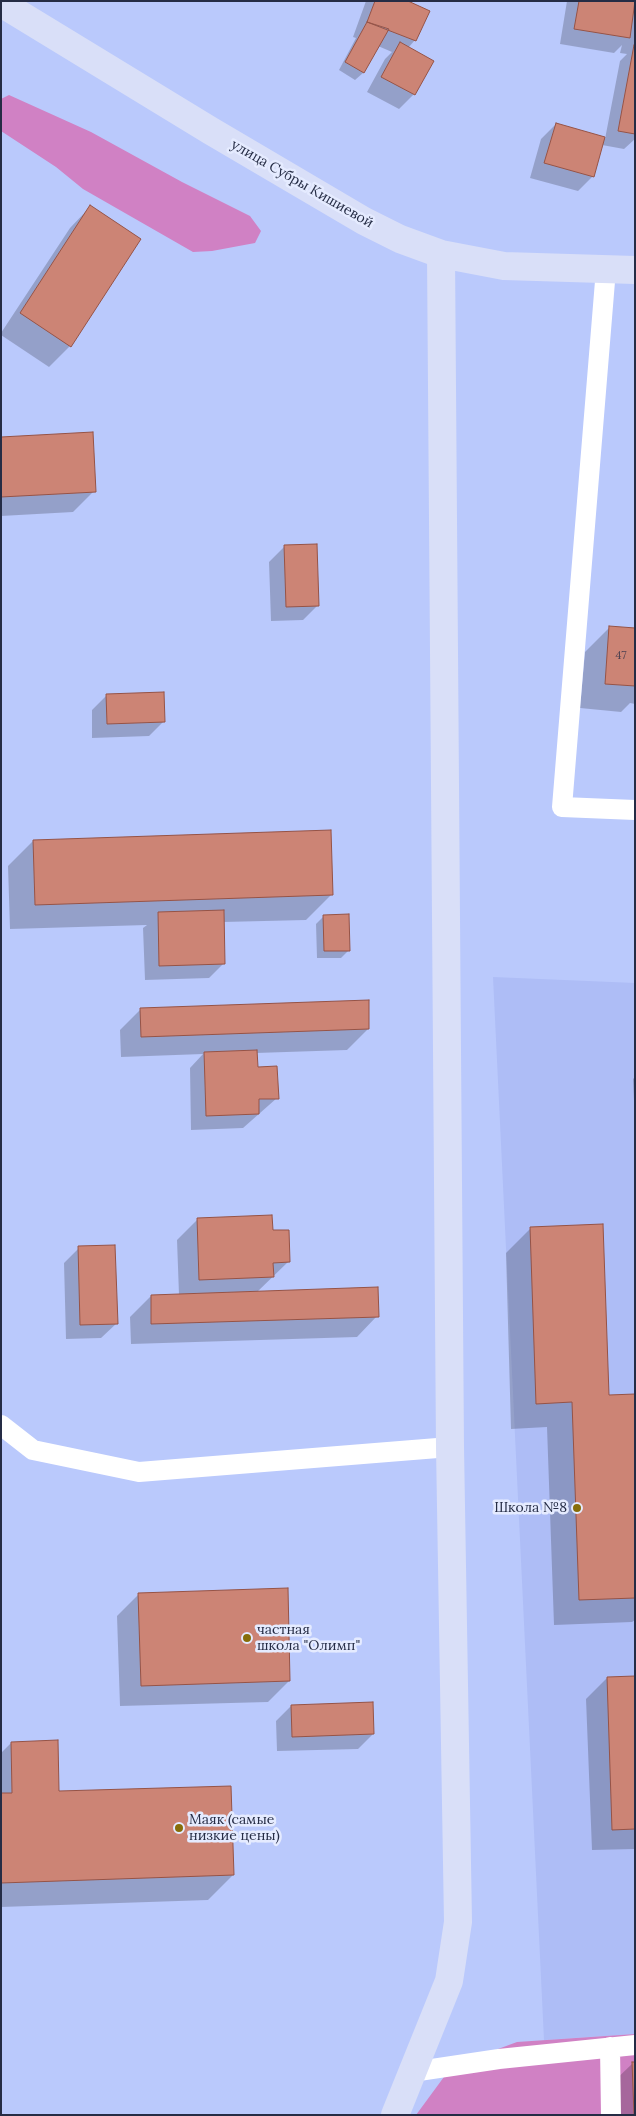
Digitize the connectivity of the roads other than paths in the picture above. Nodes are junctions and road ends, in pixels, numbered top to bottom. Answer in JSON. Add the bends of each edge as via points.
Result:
{"nodes":[{"id":1,"x":1,"y":3,"type":"edge"},
{"id":2,"x":441,"y":254,"type":"junction"},
{"id":3,"x":606,"y":269,"type":"junction"},
{"id":4,"x":635,"y":270,"type":"edge"},
{"id":5,"x":635,"y":810,"type":"edge"},
{"id":6,"x":1,"y":1425,"type":"edge"},
{"id":7,"x":450,"y":1447,"type":"junction"},
{"id":8,"x":635,"y":2045,"type":"edge"},
{"id":9,"x":610,"y":2047,"type":"junction"},
{"id":10,"x":412,"y":2072,"type":"junction"},
{"id":11,"x":395,"y":2115,"type":"edge"},
{"id":12,"x":611,"y":2115,"type":"edge"}],
"edges":[{"from":1,"to":2,"type":"street","name":"улица Субры Кишиевой","via":[[364,221]]},
{"from":2,"to":3,"type":"street","name":"улица Субры Кишиевой","via":[[504,266]]},
{"from":2,"to":7,"type":"street"},
{"from":3,"to":4,"type":"street","name":"улица Субры Кишиевой"},
{"from":3,"to":5,"type":"lane","via":[[562,807]]},
{"from":6,"to":7,"type":"lane","via":[[33,1450],[139,1472]]},
{"from":7,"to":10,"type":"street","via":[[458,1922],[449,1981]]},
{"from":8,"to":9,"type":"lane"},
{"from":9,"to":10,"type":"lane"},
{"from":9,"to":12,"type":"lane"},
{"from":10,"to":11,"type":"street"}]}
